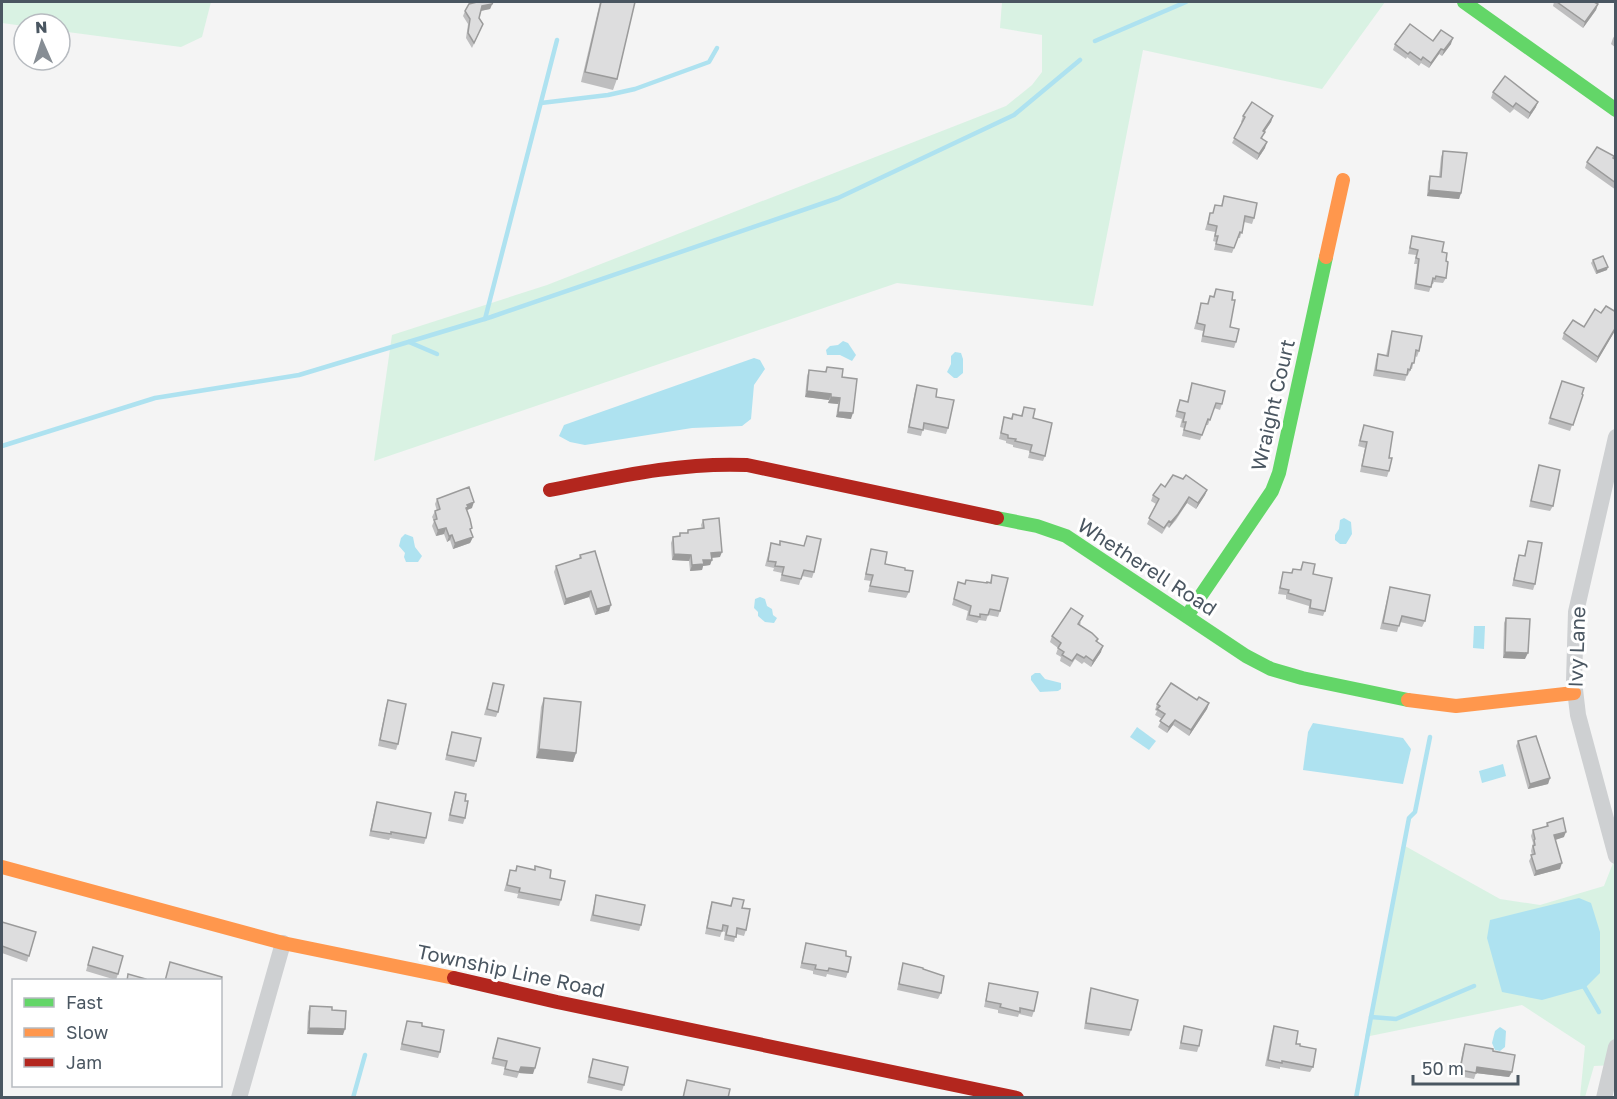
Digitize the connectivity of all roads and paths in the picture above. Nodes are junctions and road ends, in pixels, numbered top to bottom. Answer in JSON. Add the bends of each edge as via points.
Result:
{"nodes":[{"id":1,"x":1464,"y":2,"type":"edge"},
{"id":2,"x":1616,"y":110,"type":"edge"},
{"id":3,"x":1343,"y":180,"type":"dead end"},
{"id":4,"x":1616,"y":437,"type":"edge"},
{"id":5,"x":550,"y":490,"type":"dead end"},
{"id":6,"x":1187,"y":616,"type":"junction"},
{"id":7,"x":1574,"y":693,"type":"junction"},
{"id":8,"x":1616,"y":856,"type":"edge"},
{"id":9,"x":2,"y":867,"type":"edge"},
{"id":10,"x":283,"y":943,"type":"junction"},
{"id":11,"x":1616,"y":1047,"type":"edge"},
{"id":12,"x":970,"y":1093,"type":"edge"},
{"id":13,"x":239,"y":1098,"type":"edge"},
{"id":14,"x":1017,"y":1098,"type":"edge"},
{"id":15,"x":1604,"y":1098,"type":"edge"}],
"edges":[{"from":1,"to":2,"type":"street"},
{"from":3,"to":6,"type":"street","name":"Wraight Court","via":[[1279,473],[1272,491]]},
{"from":4,"to":7,"type":"street","name":"Ivy Lane","via":[[1576,612]]},
{"from":5,"to":6,"type":"street","name":"Whetherell Road","via":[[686,465],[747,465],[1037,526],[1066,536]]},
{"from":6,"to":7,"type":"street","name":"Whetherell Road","via":[[1271,669],[1410,700],[1456,706]]},
{"from":7,"to":8,"type":"street","name":"Ivy Lane"},
{"from":9,"to":10,"type":"street","name":"Township Line Road"},
{"from":10,"to":12,"type":"street","name":"Township Line Road"},
{"from":10,"to":13,"type":"street"},
{"from":11,"to":15,"type":"street"},
{"from":12,"to":14,"type":"street","name":"Township Line Road"}]}
